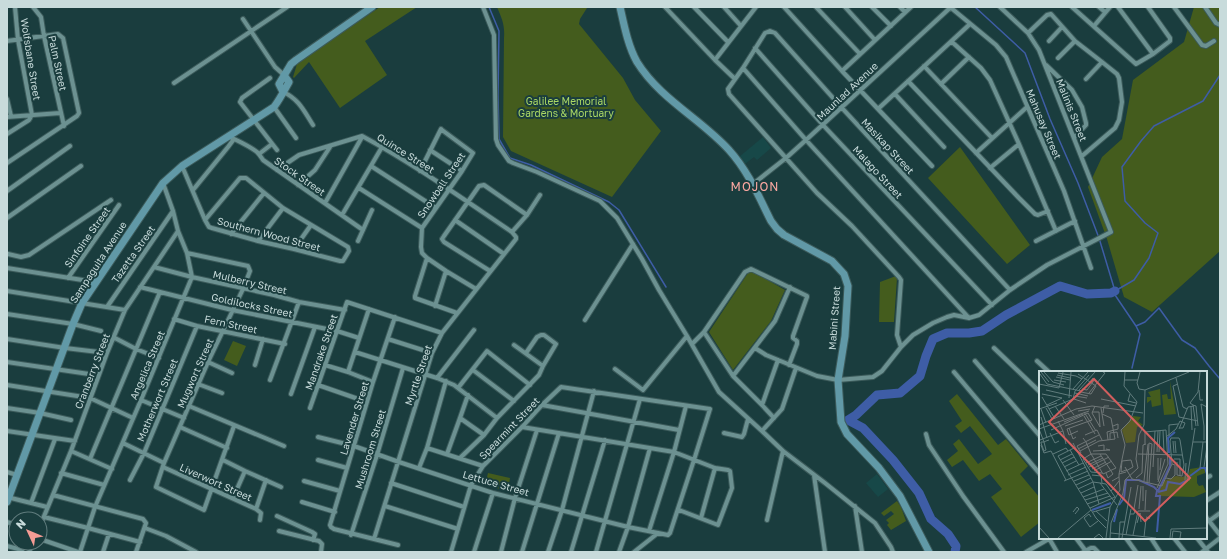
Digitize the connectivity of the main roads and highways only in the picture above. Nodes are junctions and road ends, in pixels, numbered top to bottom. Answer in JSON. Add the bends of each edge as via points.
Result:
{"nodes":[{"id":1,"x":372,"y":7,"type":"edge"},
{"id":2,"x":620,"y":7,"type":"edge"},
{"id":3,"x":8,"y":499,"type":"edge"},
{"id":4,"x":929,"y":552,"type":"edge"}],
"edges":[{"from":1,"to":3,"type":"main road","name":"Sampaguita Avenue","via":[[291,64],[284,75],[289,82],[274,107],[231,138],[182,166],[163,183],[82,303]]},
{"from":2,"to":4,"type":"main road","name":"Mabini Street","via":[[636,60],[649,79],[729,150],[741,164],[777,229],[832,261],[844,274],[848,286],[845,336],[838,380],[843,428],[900,496]]}]}
